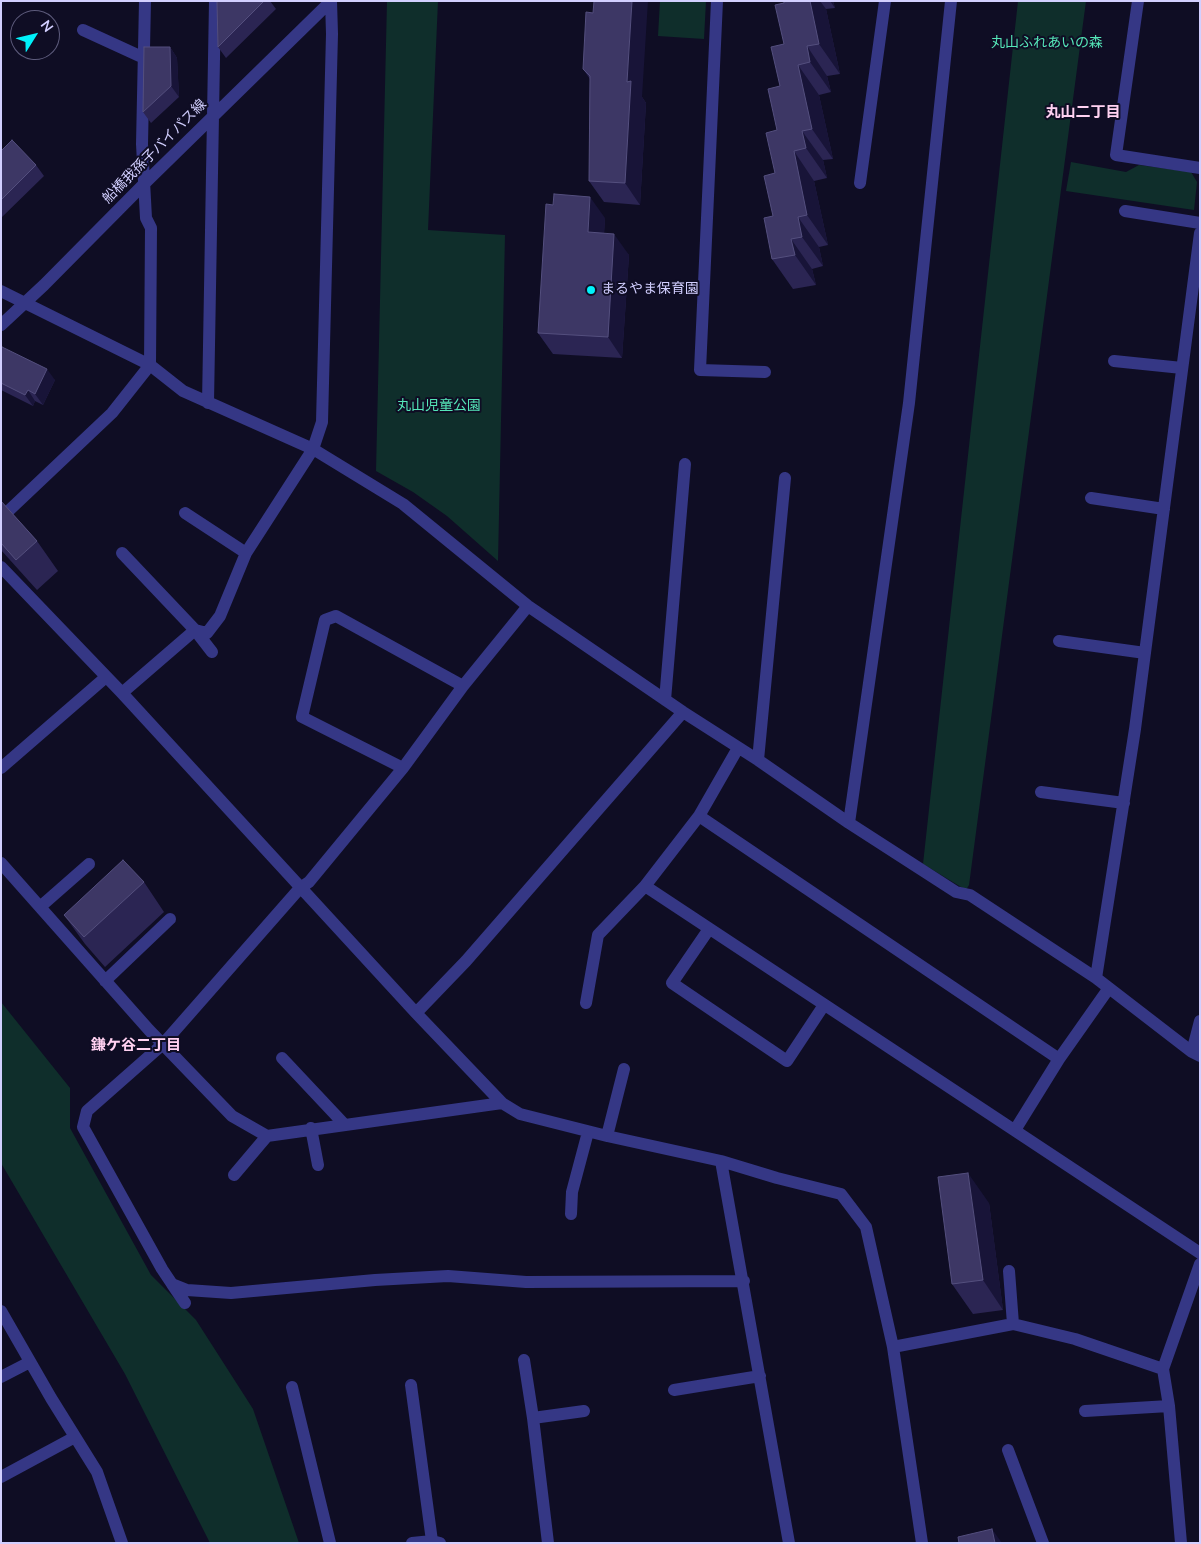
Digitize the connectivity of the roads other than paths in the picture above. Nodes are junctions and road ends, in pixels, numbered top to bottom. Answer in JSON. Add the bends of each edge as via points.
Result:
{"nodes":[{"id":1,"x":145,"y":1,"type":"edge"},
{"id":2,"x":215,"y":1,"type":"edge"},
{"id":3,"x":331,"y":1,"type":"edge"},
{"id":4,"x":717,"y":1,"type":"edge"},
{"id":5,"x":885,"y":1,"type":"edge"},
{"id":6,"x":952,"y":1,"type":"edge"},
{"id":7,"x":1138,"y":1,"type":"edge"},
{"id":8,"x":82,"y":30,"type":"dead end"},
{"id":9,"x":144,"y":58,"type":"junction"},
{"id":10,"x":213,"y":117,"type":"junction"},
{"id":11,"x":1200,"y":168,"type":"edge"},
{"id":12,"x":145,"y":183,"type":"junction"},
{"id":13,"x":860,"y":184,"type":"dead end"},
{"id":14,"x":1125,"y":211,"type":"dead end"},
{"id":15,"x":1200,"y":223,"type":"edge"},
{"id":16,"x":1200,"y":233,"type":"edge"},
{"id":17,"x":1,"y":291,"type":"edge"},
{"id":18,"x":24,"y":302,"type":"junction"},
{"id":19,"x":1,"y":325,"type":"edge"},
{"id":20,"x":1114,"y":361,"type":"dead end"},
{"id":21,"x":150,"y":365,"type":"junction"},
{"id":22,"x":1182,"y":368,"type":"junction"},
{"id":23,"x":765,"y":372,"type":"dead end"},
{"id":24,"x":208,"y":403,"type":"junction"},
{"id":25,"x":313,"y":449,"type":"junction"},
{"id":26,"x":685,"y":464,"type":"dead end"},
{"id":27,"x":785,"y":478,"type":"dead end"},
{"id":28,"x":1091,"y":498,"type":"dead end"},
{"id":29,"x":1164,"y":509,"type":"junction"},
{"id":30,"x":185,"y":513,"type":"dead end"},
{"id":31,"x":1,"y":518,"type":"edge"},
{"id":32,"x":246,"y":552,"type":"junction"},
{"id":33,"x":122,"y":553,"type":"dead end"},
{"id":34,"x":1,"y":567,"type":"edge"},
{"id":35,"x":528,"y":606,"type":"junction"},
{"id":36,"x":194,"y":630,"type":"junction"},
{"id":37,"x":1059,"y":641,"type":"dead end"},
{"id":38,"x":212,"y":652,"type":"dead end"},
{"id":39,"x":1145,"y":652,"type":"junction"},
{"id":40,"x":106,"y":677,"type":"junction"},
{"id":41,"x":463,"y":686,"type":"junction"},
{"id":42,"x":122,"y":693,"type":"junction"},
{"id":43,"x":665,"y":700,"type":"junction"},
{"id":44,"x":683,"y":712,"type":"junction"},
{"id":45,"x":738,"y":748,"type":"junction"},
{"id":46,"x":758,"y":760,"type":"junction"},
{"id":47,"x":1,"y":768,"type":"edge"},
{"id":48,"x":403,"y":768,"type":"junction"},
{"id":49,"x":1041,"y":792,"type":"dead end"},
{"id":50,"x":1124,"y":803,"type":"junction"},
{"id":51,"x":699,"y":816,"type":"junction"},
{"id":52,"x":849,"y":823,"type":"junction"},
{"id":53,"x":1,"y":863,"type":"edge"},
{"id":54,"x":90,"y":864,"type":"dead end"},
{"id":55,"x":645,"y":886,"type":"junction"},
{"id":56,"x":300,"y":888,"type":"junction"},
{"id":57,"x":40,"y":907,"type":"junction"},
{"id":58,"x":170,"y":919,"type":"dead end"},
{"id":59,"x":709,"y":929,"type":"junction"},
{"id":60,"x":1096,"y":978,"type":"junction"},
{"id":61,"x":105,"y":980,"type":"junction"},
{"id":62,"x":1109,"y":988,"type":"junction"},
{"id":63,"x":586,"y":1003,"type":"dead end"},
{"id":64,"x":824,"y":1005,"type":"junction"},
{"id":65,"x":416,"y":1013,"type":"junction"},
{"id":66,"x":1200,"y":1021,"type":"edge"},
{"id":67,"x":163,"y":1044,"type":"junction"},
{"id":68,"x":1196,"y":1054,"type":"edge"},
{"id":69,"x":282,"y":1058,"type":"dead end"},
{"id":70,"x":1059,"y":1059,"type":"junction"},
{"id":71,"x":624,"y":1068,"type":"dead end"},
{"id":72,"x":502,"y":1103,"type":"junction"},
{"id":73,"x":344,"y":1124,"type":"junction"},
{"id":74,"x":311,"y":1128,"type":"junction"},
{"id":75,"x":1015,"y":1130,"type":"junction"},
{"id":76,"x":588,"y":1132,"type":"junction"},
{"id":77,"x":267,"y":1136,"type":"junction"},
{"id":78,"x":607,"y":1136,"type":"junction"},
{"id":79,"x":722,"y":1161,"type":"junction"},
{"id":80,"x":318,"y":1165,"type":"dead end"},
{"id":81,"x":234,"y":1175,"type":"dead end"},
{"id":82,"x":571,"y":1214,"type":"dead end"},
{"id":83,"x":1200,"y":1253,"type":"edge"},
{"id":84,"x":1200,"y":1264,"type":"edge"},
{"id":85,"x":1010,"y":1271,"type":"dead end"},
{"id":86,"x":744,"y":1281,"type":"junction"},
{"id":87,"x":172,"y":1284,"type":"junction"},
{"id":88,"x":185,"y":1303,"type":"dead end"},
{"id":89,"x":1,"y":1311,"type":"edge"},
{"id":90,"x":1013,"y":1324,"type":"junction"},
{"id":91,"x":893,"y":1347,"type":"junction"},
{"id":92,"x":524,"y":1360,"type":"dead end"},
{"id":93,"x":30,"y":1362,"type":"junction"},
{"id":94,"x":1162,"y":1369,"type":"junction"},
{"id":95,"x":760,"y":1376,"type":"junction"},
{"id":96,"x":1,"y":1377,"type":"edge"},
{"id":97,"x":411,"y":1384,"type":"dead end"},
{"id":98,"x":292,"y":1386,"type":"dead end"},
{"id":99,"x":674,"y":1390,"type":"dead end"},
{"id":100,"x":1169,"y":1406,"type":"junction"},
{"id":101,"x":584,"y":1411,"type":"dead end"},
{"id":102,"x":1085,"y":1411,"type":"dead end"},
{"id":103,"x":533,"y":1418,"type":"junction"},
{"id":104,"x":75,"y":1437,"type":"junction"},
{"id":105,"x":1008,"y":1450,"type":"dead end"},
{"id":106,"x":1,"y":1476,"type":"edge"},
{"id":107,"x":436,"y":1542,"type":"edge"},
{"id":108,"x":122,"y":1543,"type":"edge"},
{"id":109,"x":330,"y":1543,"type":"edge"},
{"id":110,"x":412,"y":1543,"type":"edge"},
{"id":111,"x":548,"y":1543,"type":"edge"},
{"id":112,"x":789,"y":1543,"type":"edge"},
{"id":113,"x":922,"y":1543,"type":"edge"},
{"id":114,"x":1043,"y":1543,"type":"edge"},
{"id":115,"x":1181,"y":1543,"type":"edge"}],
"edges":[{"from":1,"to":9,"type":"street"},
{"from":2,"to":10,"type":"street"},
{"from":3,"to":10,"type":"street","name":"船橋我孫子バイパス線"},
{"from":3,"to":25,"type":"street","via":[[322,422]]},
{"from":4,"to":23,"type":"street","via":[[700,370]]},
{"from":5,"to":13,"type":"street"},
{"from":6,"to":52,"type":"street","via":[[909,403]]},
{"from":7,"to":11,"type":"street","via":[[1116,155]]},
{"from":8,"to":9,"type":"street"},
{"from":9,"to":12,"type":"street","via":[[142,144]]},
{"from":10,"to":12,"type":"street","name":"船橋我孫子バイパス線"},
{"from":10,"to":24,"type":"street"},
{"from":12,"to":18,"type":"street","name":"船橋我孫子バイパス線"},
{"from":12,"to":21,"type":"street","via":[[146,218],[151,228]]},
{"from":14,"to":15,"type":"street"},
{"from":16,"to":22,"type":"street"},
{"from":17,"to":18,"type":"street"},
{"from":18,"to":19,"type":"street","name":"船橋我孫子バイパス線"},
{"from":18,"to":21,"type":"street"},
{"from":20,"to":22,"type":"street"},
{"from":21,"to":24,"type":"street","via":[[183,391]]},
{"from":21,"to":31,"type":"street","via":[[112,413]]},
{"from":22,"to":29,"type":"street"},
{"from":24,"to":25,"type":"street"},
{"from":25,"to":32,"type":"street"},
{"from":25,"to":35,"type":"street","via":[[403,504]]},
{"from":26,"to":43,"type":"street"},
{"from":27,"to":46,"type":"street"},
{"from":28,"to":29,"type":"street"},
{"from":29,"to":39,"type":"street"},
{"from":30,"to":32,"type":"street"},
{"from":32,"to":36,"type":"street","via":[[220,616],[207,633]]},
{"from":33,"to":36,"type":"street"},
{"from":34,"to":40,"type":"street"},
{"from":35,"to":41,"type":"street"},
{"from":35,"to":43,"type":"street"},
{"from":36,"to":38,"type":"street"},
{"from":36,"to":42,"type":"street"},
{"from":37,"to":39,"type":"street"},
{"from":39,"to":50,"type":"street"},
{"from":40,"to":42,"type":"street"},
{"from":40,"to":47,"type":"street"},
{"from":41,"to":48,"type":"street"},
{"from":41,"to":48,"type":"street","via":[[336,616],[326,620],[302,717]]},
{"from":42,"to":56,"type":"street"},
{"from":43,"to":44,"type":"street"},
{"from":44,"to":45,"type":"street"},
{"from":44,"to":65,"type":"street","via":[[466,961]]},
{"from":45,"to":46,"type":"street"},
{"from":45,"to":51,"type":"street"},
{"from":46,"to":52,"type":"street"},
{"from":48,"to":56,"type":"street"},
{"from":49,"to":50,"type":"street"},
{"from":50,"to":60,"type":"street"},
{"from":51,"to":55,"type":"street"},
{"from":51,"to":70,"type":"street"},
{"from":52,"to":60,"type":"street","via":[[956,892],[970,895]]},
{"from":53,"to":57,"type":"street"},
{"from":54,"to":57,"type":"street"},
{"from":55,"to":59,"type":"street"},
{"from":55,"to":63,"type":"street","via":[[598,935]]},
{"from":56,"to":65,"type":"street"},
{"from":56,"to":67,"type":"street"},
{"from":57,"to":61,"type":"street"},
{"from":58,"to":61,"type":"street"},
{"from":59,"to":64,"type":"street"},
{"from":59,"to":64,"type":"street","via":[[672,983],[787,1061]]},
{"from":60,"to":62,"type":"street"},
{"from":61,"to":67,"type":"street"},
{"from":62,"to":68,"type":"street"},
{"from":62,"to":70,"type":"street"},
{"from":64,"to":75,"type":"street"},
{"from":65,"to":72,"type":"street"},
{"from":66,"to":68,"type":"street"},
{"from":67,"to":77,"type":"street","via":[[232,1116]]},
{"from":67,"to":87,"type":"street","via":[[87,1110],[83,1127]]},
{"from":69,"to":73,"type":"street"},
{"from":70,"to":75,"type":"street"},
{"from":71,"to":78,"type":"street"},
{"from":72,"to":73,"type":"street"},
{"from":72,"to":76,"type":"street","via":[[520,1114]]},
{"from":73,"to":74,"type":"street"},
{"from":74,"to":77,"type":"street"},
{"from":74,"to":80,"type":"street"},
{"from":75,"to":83,"type":"street"},
{"from":76,"to":78,"type":"street"},
{"from":76,"to":82,"type":"street","via":[[572,1192]]},
{"from":77,"to":81,"type":"street"},
{"from":78,"to":79,"type":"street"},
{"from":79,"to":86,"type":"street"},
{"from":79,"to":91,"type":"street","via":[[841,1194],[866,1227]]},
{"from":84,"to":94,"type":"street"},
{"from":85,"to":90,"type":"street"},
{"from":86,"to":87,"type":"street","via":[[526,1282],[448,1276],[231,1293],[187,1290]]},
{"from":86,"to":95,"type":"street"},
{"from":87,"to":88,"type":"street"},
{"from":89,"to":93,"type":"street"},
{"from":90,"to":91,"type":"street"},
{"from":90,"to":94,"type":"street","via":[[1075,1339]]},
{"from":91,"to":113,"type":"street"},
{"from":92,"to":103,"type":"street"},
{"from":93,"to":96,"type":"street"},
{"from":93,"to":104,"type":"street"},
{"from":94,"to":100,"type":"street"},
{"from":95,"to":99,"type":"street"},
{"from":95,"to":112,"type":"street"},
{"from":97,"to":107,"type":"street"},
{"from":98,"to":109,"type":"street"},
{"from":100,"to":102,"type":"street"},
{"from":100,"to":115,"type":"street"},
{"from":101,"to":103,"type":"street"},
{"from":103,"to":111,"type":"street"},
{"from":104,"to":106,"type":"street"},
{"from":104,"to":108,"type":"street","via":[[97,1472]]},
{"from":105,"to":114,"type":"street"},
{"from":107,"to":110,"type":"street"}]}
